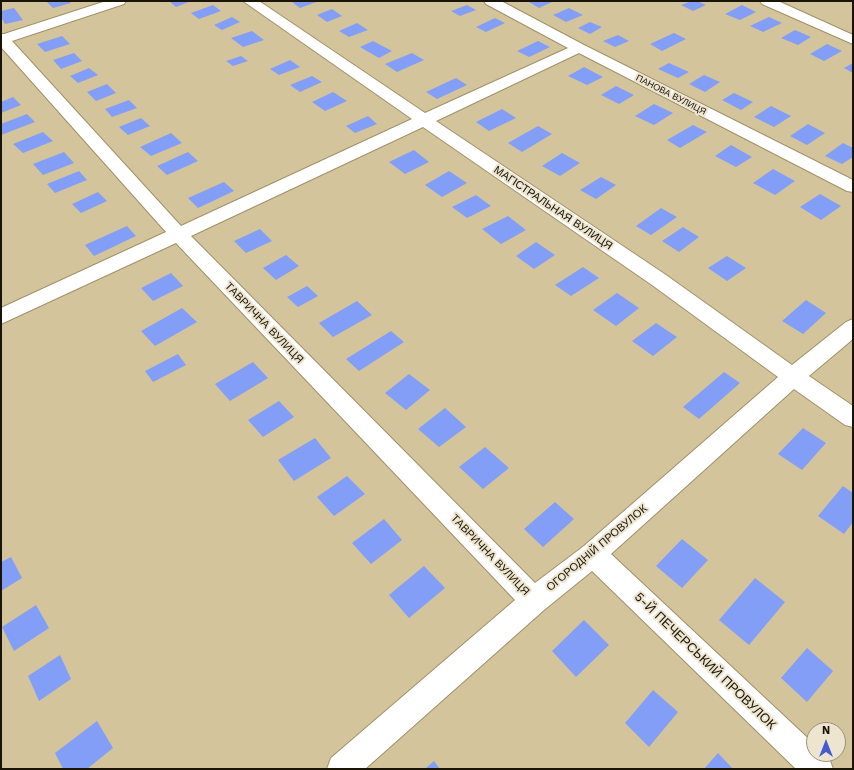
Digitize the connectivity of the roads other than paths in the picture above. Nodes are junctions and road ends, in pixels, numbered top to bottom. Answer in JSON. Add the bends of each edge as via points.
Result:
{"nodes":[{"id":1,"x":118,"y":1,"type":"edge"},
{"id":2,"x":250,"y":1,"type":"edge"},
{"id":3,"x":491,"y":1,"type":"edge"},
{"id":4,"x":767,"y":1,"type":"edge"},
{"id":5,"x":2,"y":39,"type":"edge"},
{"id":6,"x":853,"y":40,"type":"edge"},
{"id":7,"x":579,"y":48,"type":"junction"},
{"id":8,"x":425,"y":121,"type":"junction"},
{"id":9,"x":853,"y":187,"type":"edge"},
{"id":10,"x":178,"y":234,"type":"junction"},
{"id":11,"x":1,"y":318,"type":"edge"},
{"id":12,"x":853,"y":327,"type":"edge"},
{"id":13,"x":793,"y":377,"type":"junction"},
{"id":14,"x":853,"y":418,"type":"edge"},
{"id":15,"x":593,"y":554,"type":"junction"},
{"id":16,"x":534,"y":601,"type":"junction"},
{"id":17,"x":342,"y":769,"type":"edge"},
{"id":18,"x":818,"y":769,"type":"edge"}],
"edges":[{"from":1,"to":5,"type":"street"},
{"from":2,"to":8,"type":"street","name":"МАГІСТРАЛЬНАЯ ВУЛИЦЯ"},
{"from":3,"to":7,"type":"street","name":"ПАНОВА ВУЛИЦЯ"},
{"from":4,"to":6,"type":"street"},
{"from":5,"to":10,"type":"street","name":"ТАВРИЧНА ВУЛИЦЯ"},
{"from":7,"to":8,"type":"street"},
{"from":7,"to":9,"type":"street","name":"ПАНОВА ВУЛИЦЯ"},
{"from":8,"to":10,"type":"street"},
{"from":8,"to":13,"type":"street","name":"МАГІСТРАЛЬНАЯ ВУЛИЦЯ","via":[[659,280]]},
{"from":10,"to":11,"type":"street"},
{"from":10,"to":16,"type":"street","name":"ТАВРИЧНА ВУЛИЦЯ"},
{"from":12,"to":13,"type":"street","name":"ОГОРОДНІЙ ПРОВУЛОК"},
{"from":13,"to":14,"type":"street","name":"МАГІСТРАЛЬНАЯ ВУЛИЦЯ"},
{"from":13,"to":15,"type":"street","name":"ОГОРОДНІЙ ПРОВУЛОК"},
{"from":15,"to":16,"type":"street","name":"ОГОРОДНІЙ ПРОВУЛОК"},
{"from":15,"to":18,"type":"street","name":"5-Й ПЕЧЕРСЬКИЙ ПРОВУЛОК"},
{"from":16,"to":17,"type":"street","name":"ОГОРОДНІЙ ПРОВУЛОК"}]}
